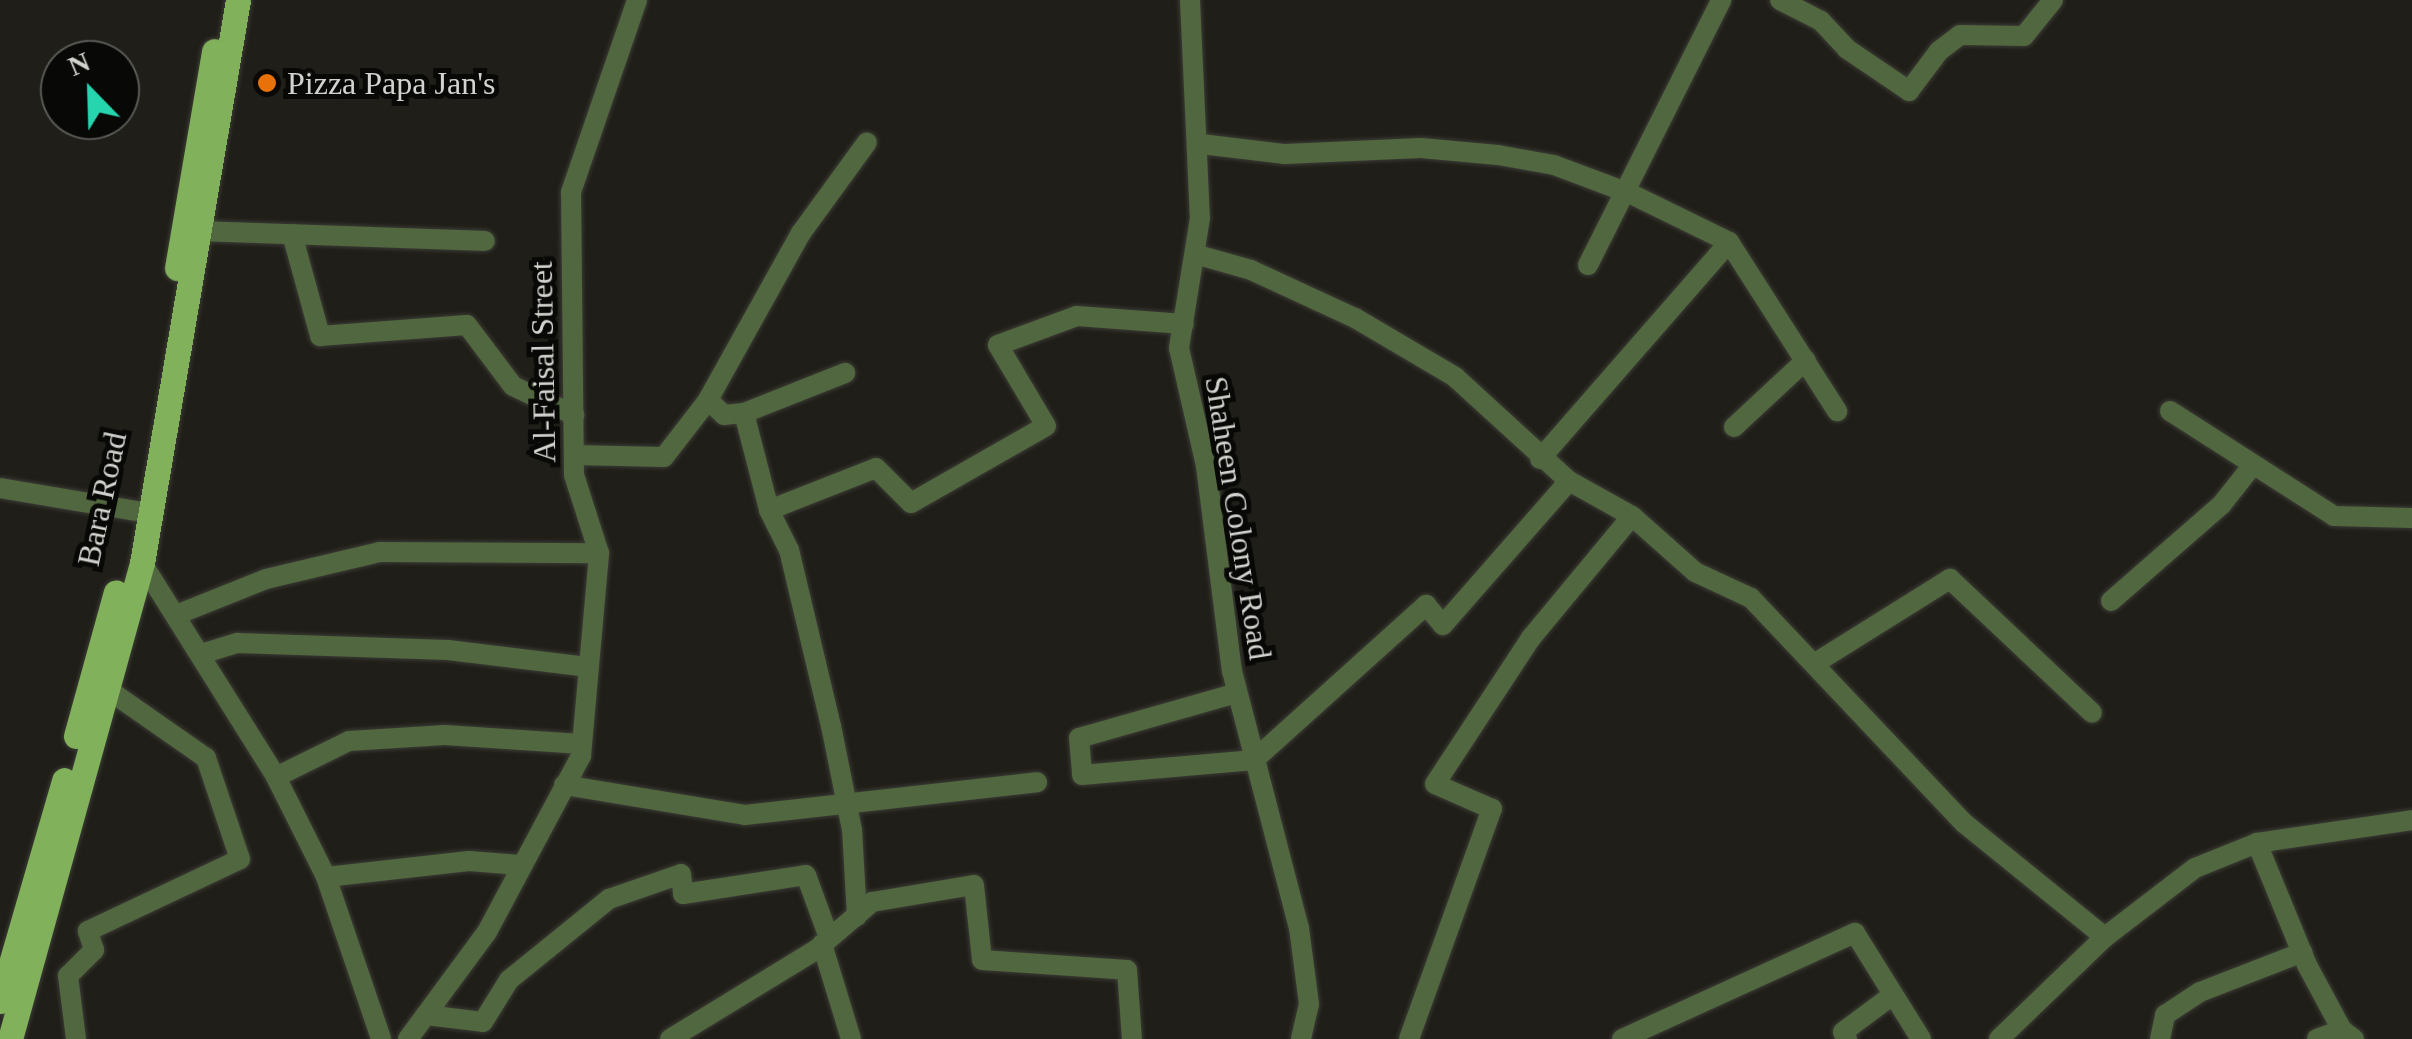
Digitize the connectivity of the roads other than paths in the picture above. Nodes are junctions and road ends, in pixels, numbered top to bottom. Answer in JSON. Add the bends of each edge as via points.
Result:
{"nodes":[{"id":1,"x":222,"y":0,"type":"edge"},
{"id":2,"x":238,"y":0,"type":"edge"},
{"id":3,"x":637,"y":0,"type":"edge"},
{"id":4,"x":1190,"y":0,"type":"edge"},
{"id":5,"x":1721,"y":0,"type":"edge"},
{"id":6,"x":1780,"y":0,"type":"edge"},
{"id":7,"x":2053,"y":0,"type":"edge"},
{"id":8,"x":213,"y":110,"type":"junction"},
{"id":9,"x":867,"y":142,"type":"dead end"},
{"id":10,"x":1201,"y":144,"type":"junction"},
{"id":11,"x":1630,"y":193,"type":"junction"},
{"id":12,"x":201,"y":231,"type":"junction"},
{"id":13,"x":292,"y":234,"type":"junction"},
{"id":14,"x":485,"y":241,"type":"dead end"},
{"id":15,"x":1729,"y":242,"type":"junction"},
{"id":16,"x":1198,"y":255,"type":"junction"},
{"id":17,"x":1588,"y":265,"type":"dead end"},
{"id":18,"x":1184,"y":324,"type":"junction"},
{"id":19,"x":1806,"y":360,"type":"junction"},
{"id":20,"x":845,"y":373,"type":"dead end"},
{"id":21,"x":708,"y":400,"type":"junction"},
{"id":22,"x":1837,"y":411,"type":"dead end"},
{"id":23,"x":2170,"y":411,"type":"dead end"},
{"id":24,"x":744,"y":413,"type":"junction"},
{"id":25,"x":574,"y":414,"type":"junction"},
{"id":26,"x":1734,"y":427,"type":"dead end"},
{"id":27,"x":574,"y":455,"type":"junction"},
{"id":28,"x":1540,"y":459,"type":"junction"},
{"id":29,"x":2252,"y":466,"type":"junction"},
{"id":30,"x":1569,"y":481,"type":"junction"},
{"id":31,"x":0,"y":488,"type":"edge"},
{"id":32,"x":769,"y":510,"type":"junction"},
{"id":33,"x":136,"y":511,"type":"junction"},
{"id":34,"x":1632,"y":516,"type":"junction"},
{"id":35,"x":2412,"y":518,"type":"edge"},
{"id":36,"x":136,"y":554,"type":"junction"},
{"id":37,"x":598,"y":554,"type":"junction"},
{"id":38,"x":2110,"y":601,"type":"dead end"},
{"id":39,"x":176,"y":615,"type":"junction"},
{"id":40,"x":201,"y":654,"type":"junction"},
{"id":41,"x":1817,"y":662,"type":"junction"},
{"id":42,"x":588,"y":667,"type":"junction"},
{"id":43,"x":106,"y":690,"type":"junction"},
{"id":44,"x":1237,"y":694,"type":"junction"},
{"id":45,"x":2092,"y":713,"type":"dead end"},
{"id":46,"x":582,"y":744,"type":"junction"},
{"id":47,"x":1254,"y":760,"type":"junction"},
{"id":48,"x":276,"y":777,"type":"junction"},
{"id":49,"x":1036,"y":782,"type":"dead end"},
{"id":50,"x":564,"y":786,"type":"junction"},
{"id":51,"x":846,"y":802,"type":"junction"},
{"id":52,"x":2412,"y":820,"type":"edge"},
{"id":53,"x":2257,"y":843,"type":"junction"},
{"id":54,"x":520,"y":865,"type":"junction"},
{"id":55,"x":326,"y":877,"type":"junction"},
{"id":56,"x":856,"y":916,"type":"junction"},
{"id":57,"x":2105,"y":938,"type":"junction"},
{"id":58,"x":826,"y":942,"type":"junction"},
{"id":59,"x":2303,"y":952,"type":"junction"},
{"id":60,"x":1890,"y":997,"type":"junction"},
{"id":61,"x":0,"y":1001,"type":"edge"},
{"id":62,"x":426,"y":1015,"type":"junction"},
{"id":63,"x":2348,"y":1034,"type":"edge"},
{"id":64,"x":10,"y":1039,"type":"edge"},
{"id":65,"x":76,"y":1039,"type":"edge"},
{"id":66,"x":381,"y":1039,"type":"edge"},
{"id":67,"x":408,"y":1039,"type":"edge"},
{"id":68,"x":670,"y":1039,"type":"edge"},
{"id":69,"x":851,"y":1039,"type":"edge"},
{"id":70,"x":1132,"y":1039,"type":"edge"},
{"id":71,"x":1301,"y":1039,"type":"edge"},
{"id":72,"x":1408,"y":1039,"type":"edge"},
{"id":73,"x":1622,"y":1039,"type":"edge"},
{"id":74,"x":1848,"y":1039,"type":"edge"},
{"id":75,"x":1921,"y":1039,"type":"edge"},
{"id":76,"x":1999,"y":1039,"type":"edge"},
{"id":77,"x":2160,"y":1039,"type":"edge"},
{"id":78,"x":2317,"y":1039,"type":"edge"}],
"edges":[{"from":1,"to":8,"type":"main road","name":"Bara Road"},
{"from":2,"to":8,"type":"main road"},
{"from":3,"to":25,"type":"street","name":"Al-Faisal Street","via":[[571,192]]},
{"from":4,"to":10,"type":"street","name":"Shaheen Colony Road"},
{"from":5,"to":11,"type":"street"},
{"from":6,"to":7,"type":"street","via":[[1822,21],[1847,49],[1910,91],[1938,51],[1960,35],[2024,36]]},
{"from":8,"to":12,"type":"main road"},
{"from":8,"to":33,"type":"main road","name":"Bara Road"},
{"from":9,"to":21,"type":"street","via":[[801,233]]},
{"from":10,"to":11,"type":"street","via":[[1284,154],[1421,148],[1498,156],[1554,165]]},
{"from":10,"to":16,"type":"street","name":"Shaheen Colony Road"},
{"from":11,"to":15,"type":"street"},
{"from":11,"to":17,"type":"street"},
{"from":12,"to":13,"type":"street"},
{"from":12,"to":36,"type":"main road"},
{"from":13,"to":14,"type":"street"},
{"from":13,"to":25,"type":"street","via":[[320,336],[467,326],[513,386]]},
{"from":15,"to":19,"type":"street"},
{"from":15,"to":28,"type":"street"},
{"from":16,"to":18,"type":"street","name":"Shaheen Colony Road"},
{"from":16,"to":28,"type":"street","via":[[1251,270],[1355,318],[1455,377]]},
{"from":18,"to":32,"type":"street","via":[[1077,316],[998,344],[1046,426],[911,504],[876,468]]},
{"from":18,"to":44,"type":"street","name":"Shaheen Colony Road","via":[[1179,348],[1206,466]]},
{"from":19,"to":22,"type":"street"},
{"from":19,"to":26,"type":"street"},
{"from":20,"to":24,"type":"street"},
{"from":21,"to":24,"type":"street","via":[[724,415]]},
{"from":21,"to":27,"type":"street","via":[[664,457]]},
{"from":23,"to":29,"type":"street"},
{"from":24,"to":32,"type":"street"},
{"from":25,"to":27,"type":"street","name":"Al-Faisal Street"},
{"from":27,"to":37,"type":"street","name":"Al-Faisal Street"},
{"from":28,"to":30,"type":"street"},
{"from":29,"to":35,"type":"street","via":[[2334,516]]},
{"from":29,"to":38,"type":"street","via":[[2222,504]]},
{"from":30,"to":34,"type":"street"},
{"from":30,"to":47,"type":"street","via":[[1443,625],[1426,605]]},
{"from":31,"to":33,"type":"street"},
{"from":32,"to":51,"type":"street","via":[[789,550]]},
{"from":33,"to":36,"type":"main road","name":"Bara Road"},
{"from":34,"to":41,"type":"street","via":[[1695,572],[1751,598]]},
{"from":34,"to":72,"type":"street","via":[[1531,638],[1435,784],[1492,809]]},
{"from":36,"to":39,"type":"street"},
{"from":36,"to":43,"type":"main road"},
{"from":36,"to":61,"type":"main road","name":"Bara Road"},
{"from":37,"to":39,"type":"street","via":[[380,552],[266,579]]},
{"from":37,"to":42,"type":"street","name":"Al-Faisal Street"},
{"from":39,"to":40,"type":"street"},
{"from":40,"to":42,"type":"street","via":[[237,643],[448,650]]},
{"from":40,"to":48,"type":"street"},
{"from":41,"to":45,"type":"street","via":[[1950,579]]},
{"from":41,"to":57,"type":"street","via":[[1964,823]]},
{"from":42,"to":46,"type":"street","name":"Al-Faisal Street"},
{"from":43,"to":64,"type":"main road"},
{"from":43,"to":65,"type":"street","via":[[206,758],[240,859],[88,931],[94,950],[68,976]]},
{"from":44,"to":47,"type":"street","name":"Shaheen Colony Road"},
{"from":44,"to":47,"type":"street","via":[[1079,738],[1082,774]]},
{"from":46,"to":48,"type":"street","via":[[445,735],[349,740]]},
{"from":46,"to":50,"type":"street","name":"Al-Faisal Street"},
{"from":47,"to":71,"type":"street","name":"Shaheen Colony Road","via":[[1299,928],[1309,1004]]},
{"from":48,"to":55,"type":"street"},
{"from":49,"to":51,"type":"street"},
{"from":50,"to":51,"type":"street","via":[[746,815]]},
{"from":50,"to":54,"type":"street","name":"Al-Faisal Street"},
{"from":51,"to":56,"type":"street"},
{"from":52,"to":53,"type":"street"},
{"from":53,"to":57,"type":"street","via":[[2195,868]]},
{"from":53,"to":59,"type":"street"},
{"from":54,"to":55,"type":"street","via":[[469,861]]},
{"from":54,"to":62,"type":"street","name":"Al-Faisal Street","via":[[487,932]]},
{"from":55,"to":66,"type":"street"},
{"from":56,"to":58,"type":"street"},
{"from":56,"to":70,"type":"street","via":[[872,902],[974,885],[982,960],[1126,970]]},
{"from":57,"to":76,"type":"street"},
{"from":58,"to":62,"type":"street","via":[[806,875],[683,894],[681,874],[609,899],[509,980],[484,1022]]},
{"from":58,"to":68,"type":"street"},
{"from":58,"to":69,"type":"street"},
{"from":59,"to":63,"type":"street"},
{"from":59,"to":77,"type":"street","via":[[2200,992],[2165,1015]]},
{"from":60,"to":73,"type":"street","via":[[1856,933]]},
{"from":60,"to":74,"type":"street","via":[[1843,1032]]},
{"from":60,"to":75,"type":"street"},
{"from":62,"to":67,"type":"street","name":"Al-Faisal Street"},
{"from":63,"to":78,"type":"street"}]}
